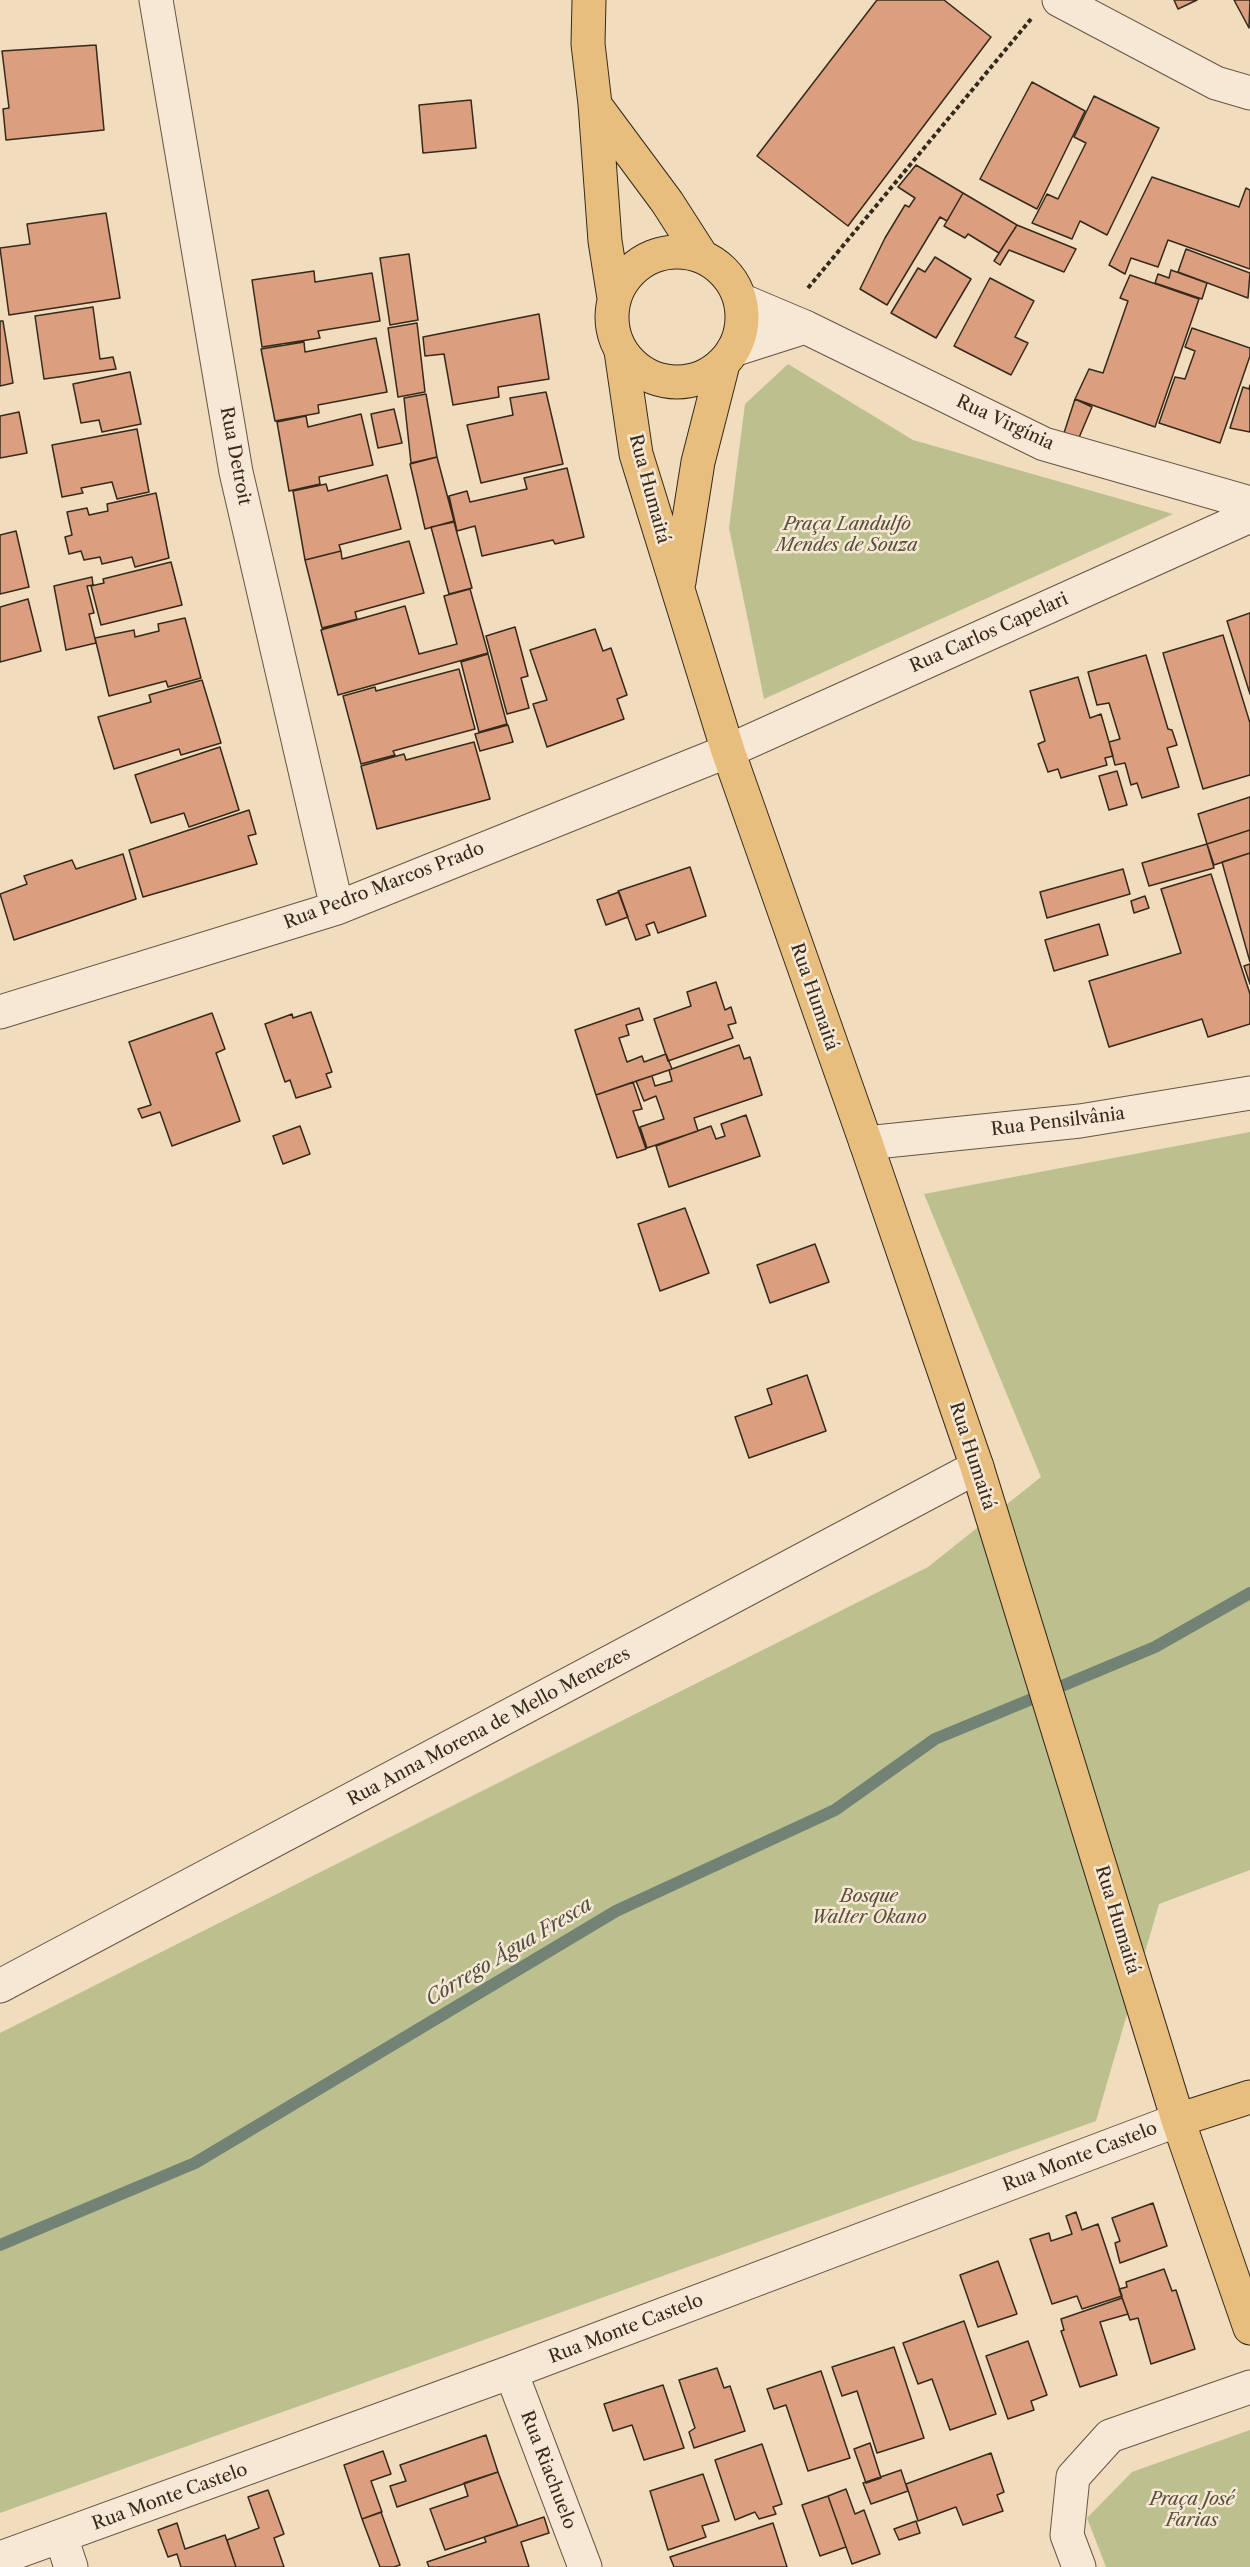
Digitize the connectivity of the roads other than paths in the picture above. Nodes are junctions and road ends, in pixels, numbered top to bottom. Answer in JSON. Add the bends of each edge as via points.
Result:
{"nodes":[{"id":1,"x":156,"y":0,"type":"edge"},
{"id":2,"x":589,"y":0,"type":"edge"},
{"id":3,"x":1059,"y":0,"type":"edge"},
{"id":4,"x":1250,"y":67,"type":"edge"},
{"id":5,"x":1216,"y":83,"type":"junction"},
{"id":6,"x":1250,"y":93,"type":"edge"},
{"id":7,"x":595,"y":104,"type":"junction"},
{"id":8,"x":701,"y":255,"type":"junction"},
{"id":9,"x":614,"y":298,"type":"junction"},
{"id":10,"x":741,"y":300,"type":"junction"},
{"id":11,"x":794,"y":323,"type":"junction"},
{"id":12,"x":621,"y":351,"type":"junction"},
{"id":13,"x":728,"y":359,"type":"junction"},
{"id":14,"x":1250,"y":503,"type":"edge"},
{"id":15,"x":1250,"y":516,"type":"edge"},
{"id":16,"x":678,"y":590,"type":"junction"},
{"id":17,"x":728,"y":752,"type":"junction"},
{"id":18,"x":337,"y":908,"type":"junction"},
{"id":19,"x":0,"y":1012,"type":"edge"},
{"id":20,"x":1250,"y":1093,"type":"edge"},
{"id":21,"x":866,"y":1143,"type":"junction"},
{"id":22,"x":977,"y":1467,"type":"junction"},
{"id":23,"x":0,"y":1986,"type":"edge"},
{"id":24,"x":1250,"y":2097,"type":"edge"},
{"id":25,"x":1178,"y":2120,"type":"junction"},
{"id":26,"x":1250,"y":2328,"type":"edge"},
{"id":27,"x":511,"y":2372,"type":"junction"},
{"id":28,"x":1250,"y":2388,"type":"edge"},
{"id":29,"x":61,"y":2537,"type":"junction"},
{"id":30,"x":0,"y":2558,"type":"edge"},
{"id":31,"x":71,"y":2567,"type":"edge"},
{"id":32,"x":585,"y":2567,"type":"edge"},
{"id":33,"x":1079,"y":2567,"type":"edge"}],
"edges":[{"from":1,"to":18,"type":"street","name":"Rua Detroit","via":[[236,472]]},
{"from":2,"to":7,"type":"main road","via":[[588,44]]},
{"from":3,"to":5,"type":"street"},
{"from":4,"to":5,"type":"street"},
{"from":5,"to":6,"type":"street"},
{"from":7,"to":8,"type":"main road"},
{"from":7,"to":9,"type":"main road","via":[[605,241]]},
{"from":8,"to":9,"type":"main road","via":[[675,250],[648,258],[627,274]]},
{"from":8,"to":10,"type":"main road","via":[[727,273]]},
{"from":9,"to":12,"type":"main road","via":[[612,326]]},
{"from":10,"to":11,"type":"street","name":"Rua Virgínia"},
{"from":10,"to":13,"type":"main road","via":[[741,336]]},
{"from":11,"to":13,"type":"street"},
{"from":11,"to":14,"type":"street","name":"Rua Virgínia","via":[[1044,444]]},
{"from":12,"to":13,"type":"main road","via":[[649,378],[687,384]]},
{"from":12,"to":16,"type":"main road","name":"Rua Humaitá","via":[[636,454]]},
{"from":13,"to":16,"type":"main road","name":"Rua Humaitá","via":[[698,462]]},
{"from":15,"to":17,"type":"street","name":"Rua Carlos Capelari"},
{"from":16,"to":17,"type":"main road","name":"Rua Humaitá"},
{"from":17,"to":18,"type":"street","name":"Rua Pedro Marcos Prado"},
{"from":17,"to":21,"type":"main road","name":"Rua Humaitá"},
{"from":18,"to":19,"type":"street","name":"Rua Pedro Marcos Prado"},
{"from":20,"to":21,"type":"street","name":"Rua Pensilvânia","via":[[1080,1121]]},
{"from":21,"to":22,"type":"main road","name":"Rua Humaitá"},
{"from":22,"to":23,"type":"street","name":"Rua Anna Morena de Mello Menezes"},
{"from":22,"to":25,"type":"main road","name":"Rua Humaitá"},
{"from":24,"to":25,"type":"main road","name":"Rua Monte Castelo"},
{"from":25,"to":26,"type":"main road","name":"Rua Humaitá"},
{"from":25,"to":27,"type":"street","name":"Rua Monte Castelo"},
{"from":27,"to":29,"type":"street","name":"Rua Monte Castelo"},
{"from":27,"to":32,"type":"street","name":"Rua Riachuelo"},
{"from":28,"to":33,"type":"street","via":[[1110,2436],[1073,2477],[1067,2535]]},
{"from":29,"to":30,"type":"street","name":"Rua Monte Castelo"},
{"from":29,"to":31,"type":"street"}]}
